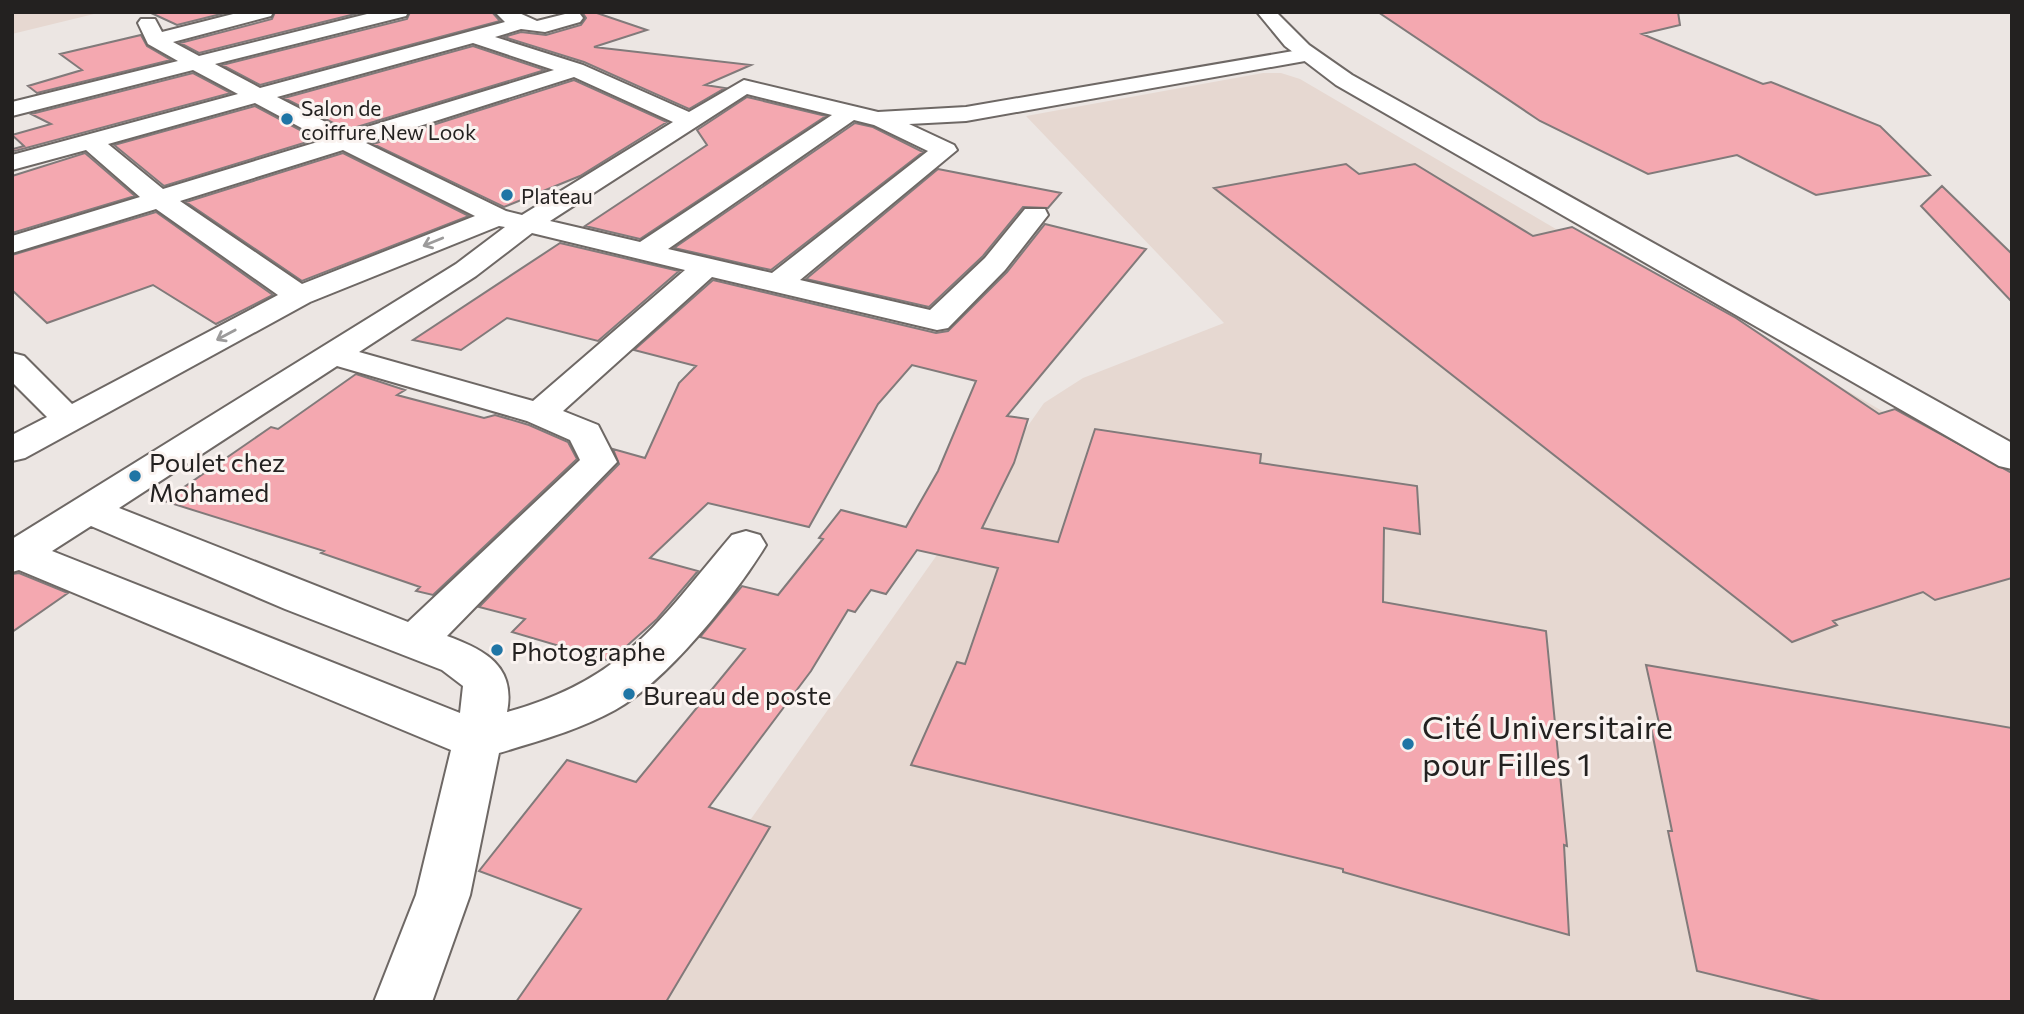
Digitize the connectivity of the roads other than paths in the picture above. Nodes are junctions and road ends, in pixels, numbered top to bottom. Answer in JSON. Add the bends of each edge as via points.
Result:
{"nodes":[{"id":1,"x":264,"y":12,"type":"edge"},
{"id":2,"x":399,"y":12,"type":"edge"},
{"id":3,"x":1266,"y":12,"type":"edge"},
{"id":4,"x":511,"y":18,"type":"edge"},
{"id":5,"x":573,"y":18,"type":"dead end"},
{"id":6,"x":470,"y":35,"type":"junction"},
{"id":7,"x":1305,"y":55,"type":"junction"},
{"id":8,"x":196,"y":63,"type":"junction"},
{"id":9,"x":575,"y":70,"type":"junction"},
{"id":10,"x":255,"y":94,"type":"junction"},
{"id":11,"x":1019,"y":106,"type":"junction"},
{"id":12,"x":12,"y":109,"type":"edge"},
{"id":13,"x":864,"y":116,"type":"junction"},
{"id":14,"x":690,"y":121,"type":"junction"},
{"id":15,"x":88,"y":140,"type":"junction"},
{"id":16,"x":342,"y":141,"type":"junction"},
{"id":17,"x":930,"y":143,"type":"junction"},
{"id":18,"x":12,"y":163,"type":"edge"},
{"id":19,"x":159,"y":199,"type":"junction"},
{"id":20,"x":1035,"y":215,"type":"dead end"},
{"id":21,"x":497,"y":217,"type":"junction"},
{"id":22,"x":528,"y":223,"type":"junction"},
{"id":23,"x":12,"y":245,"type":"edge"},
{"id":24,"x":646,"y":251,"type":"junction"},
{"id":25,"x":708,"y":265,"type":"junction"},
{"id":26,"x":779,"y":282,"type":"junction"},
{"id":27,"x":299,"y":296,"type":"junction"},
{"id":28,"x":330,"y":354,"type":"junction"},
{"id":29,"x":12,"y":363,"type":"edge"},
{"id":30,"x":539,"y":414,"type":"junction"},
{"id":31,"x":69,"y":420,"type":"junction"},
{"id":32,"x":12,"y":450,"type":"edge"},
{"id":33,"x":2012,"y":458,"type":"edge"},
{"id":34,"x":89,"y":510,"type":"junction"},
{"id":35,"x":746,"y":545,"type":"dead end"},
{"id":36,"x":15,"y":556,"type":"edge"},
{"id":37,"x":417,"y":640,"type":"junction"},
{"id":38,"x":477,"y":740,"type":"junction"},
{"id":39,"x":403,"y":1002,"type":"edge"}],
"edges":[{"from":1,"to":8,"type":"street","via":[[151,24]]},
{"from":2,"to":8,"type":"street"},
{"from":3,"to":7,"type":"street"},
{"from":4,"to":5,"type":"street","via":[[537,29]]},
{"from":4,"to":6,"type":"street"},
{"from":6,"to":9,"type":"street"},
{"from":6,"to":10,"type":"street"},
{"from":7,"to":11,"type":"street"},
{"from":7,"to":33,"type":"street"},
{"from":8,"to":10,"type":"street"},
{"from":8,"to":12,"type":"street"},
{"from":9,"to":14,"type":"street"},
{"from":9,"to":16,"type":"street"},
{"from":10,"to":15,"type":"street"},
{"from":10,"to":16,"type":"street"},
{"from":11,"to":13,"type":"street","via":[[967,114]]},
{"from":11,"to":17,"type":"street","via":[[1014,117],[998,127]]},
{"from":13,"to":14,"type":"street","via":[[744,87]]},
{"from":13,"to":17,"type":"street"},
{"from":13,"to":24,"type":"street"},
{"from":14,"to":22,"type":"street"},
{"from":15,"to":18,"type":"street"},
{"from":15,"to":19,"type":"street"},
{"from":16,"to":19,"type":"street"},
{"from":16,"to":21,"type":"street"},
{"from":17,"to":26,"type":"street","via":[[945,150]]},
{"from":19,"to":23,"type":"street"},
{"from":19,"to":27,"type":"street"},
{"from":20,"to":26,"type":"street","via":[[995,264],[937,321]]},
{"from":21,"to":22,"type":"street"},
{"from":21,"to":27,"type":"street","one_way":true},
{"from":22,"to":24,"type":"street"},
{"from":22,"to":28,"type":"street","via":[[466,270]]},
{"from":24,"to":25,"type":"street"},
{"from":25,"to":26,"type":"street"},
{"from":25,"to":30,"type":"street"},
{"from":27,"to":31,"type":"street","one_way":true},
{"from":28,"to":30,"type":"street"},
{"from":28,"to":34,"type":"street"},
{"from":29,"to":31,"type":"street"},
{"from":30,"to":37,"type":"street","via":[[585,433],[599,462]]},
{"from":31,"to":32,"type":"street"},
{"from":34,"to":36,"type":"street"},
{"from":34,"to":37,"type":"street","via":[[300,598]]},
{"from":35,"to":38,"type":"street","via":[[642,667],[615,688],[583,705]]},
{"from":36,"to":38,"type":"street"},
{"from":37,"to":38,"type":"street","via":[[472,666],[483,677],[487,691]]},
{"from":38,"to":39,"type":"street","via":[[443,895]]}]}
